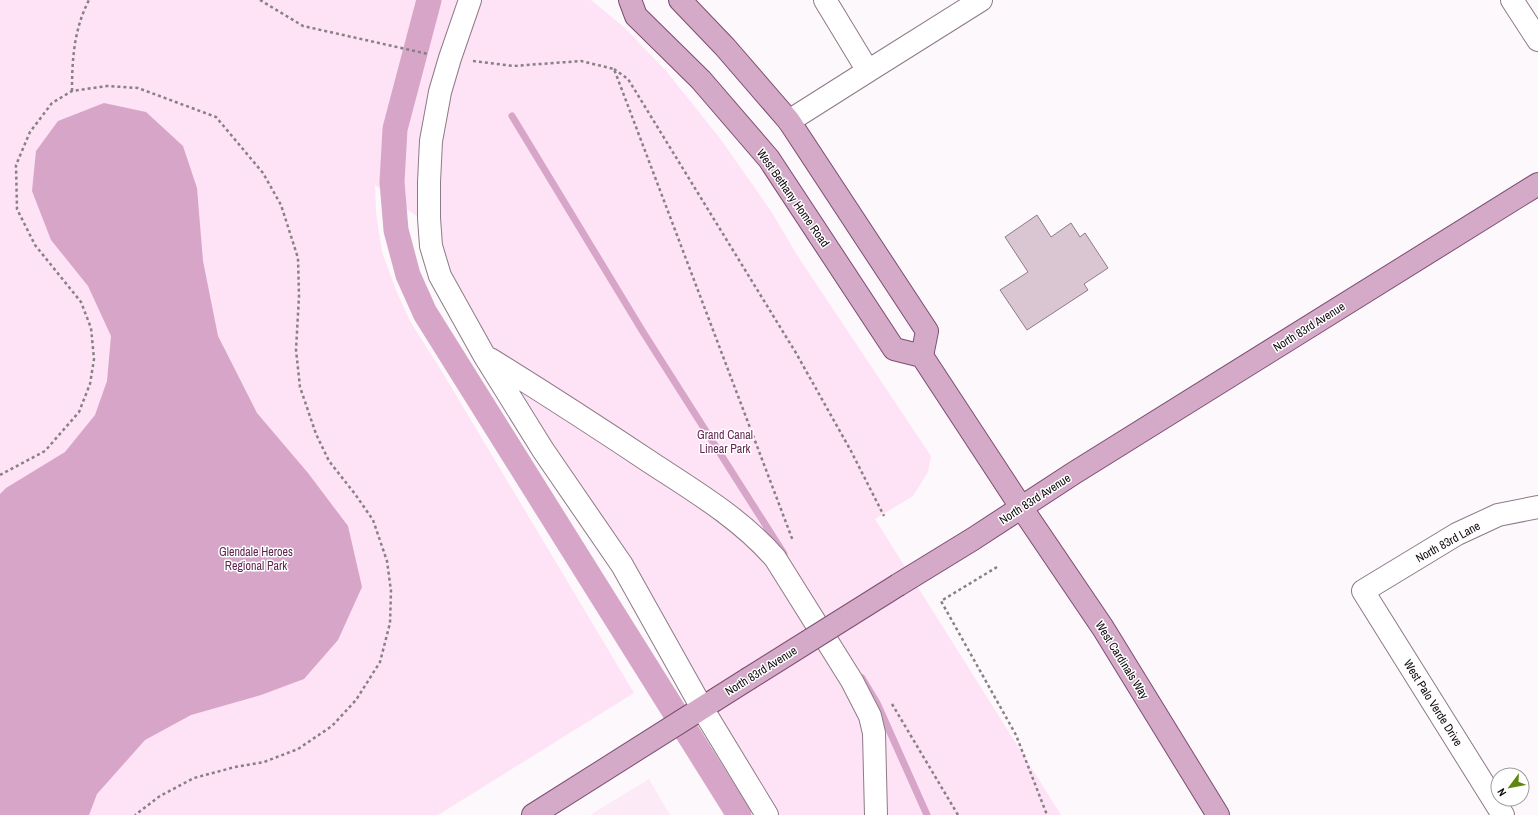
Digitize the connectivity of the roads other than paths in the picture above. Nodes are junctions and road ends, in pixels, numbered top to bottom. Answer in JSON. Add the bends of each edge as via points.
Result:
{"nodes":[{"id":1,"x":470,"y":0,"type":"edge"},
{"id":2,"x":630,"y":0,"type":"edge"},
{"id":3,"x":680,"y":0,"type":"edge"},
{"id":4,"x":825,"y":0,"type":"edge"},
{"id":5,"x":981,"y":0,"type":"edge"},
{"id":6,"x":1512,"y":0,"type":"edge"},
{"id":7,"x":1538,"y":40,"type":"edge"},
{"id":8,"x":868,"y":71,"type":"junction"},
{"id":9,"x":789,"y":121,"type":"junction"},
{"id":10,"x":1538,"y":184,"type":"edge"},
{"id":11,"x":484,"y":355,"type":"junction"},
{"id":12,"x":922,"y":356,"type":"junction"},
{"id":13,"x":1021,"y":507,"type":"junction"},
{"id":14,"x":1538,"y":507,"type":"edge"},
{"id":15,"x":1363,"y":591,"type":"joint"},
{"id":16,"x":702,"y":708,"type":"junction"},
{"id":17,"x":533,"y":815,"type":"edge"},
{"id":18,"x":767,"y":815,"type":"edge"},
{"id":19,"x":876,"y":815,"type":"edge"},
{"id":20,"x":1218,"y":815,"type":"edge"},
{"id":21,"x":1503,"y":815,"type":"edge"}],
"edges":[{"from":1,"to":11,"type":"street","via":[[446,57],[431,141],[429,189],[432,246],[440,276]]},
{"from":2,"to":12,"type":"main road","name":"West Bethany Home Road","via":[[636,16],[701,80],[769,159],[894,349]]},
{"from":3,"to":9,"type":"main road"},
{"from":4,"to":8,"type":"street"},
{"from":5,"to":8,"type":"street"},
{"from":6,"to":7,"type":"street"},
{"from":8,"to":9,"type":"street"},
{"from":9,"to":12,"type":"main road","via":[[926,331]]},
{"from":10,"to":13,"type":"main road","name":"North 83rd Avenue"},
{"from":11,"to":16,"type":"street","via":[[543,450],[622,565]]},
{"from":11,"to":19,"type":"street","via":[[685,484],[760,540],[775,558],[852,681],[870,716],[874,733]]},
{"from":12,"to":13,"type":"main road"},
{"from":13,"to":16,"type":"main road","name":"North 83rd Avenue","bridge":true},
{"from":13,"to":20,"type":"main road","name":"West Cardinals Way","via":[[1103,628]]},
{"from":14,"to":15,"type":"street","name":"North 83rd Lane","via":[[1498,515],[1457,534]]},
{"from":15,"to":21,"type":"street","name":"West Palo Verde Drive"},
{"from":16,"to":17,"type":"main road","name":"North 83rd Avenue"},
{"from":16,"to":18,"type":"street"}]}
